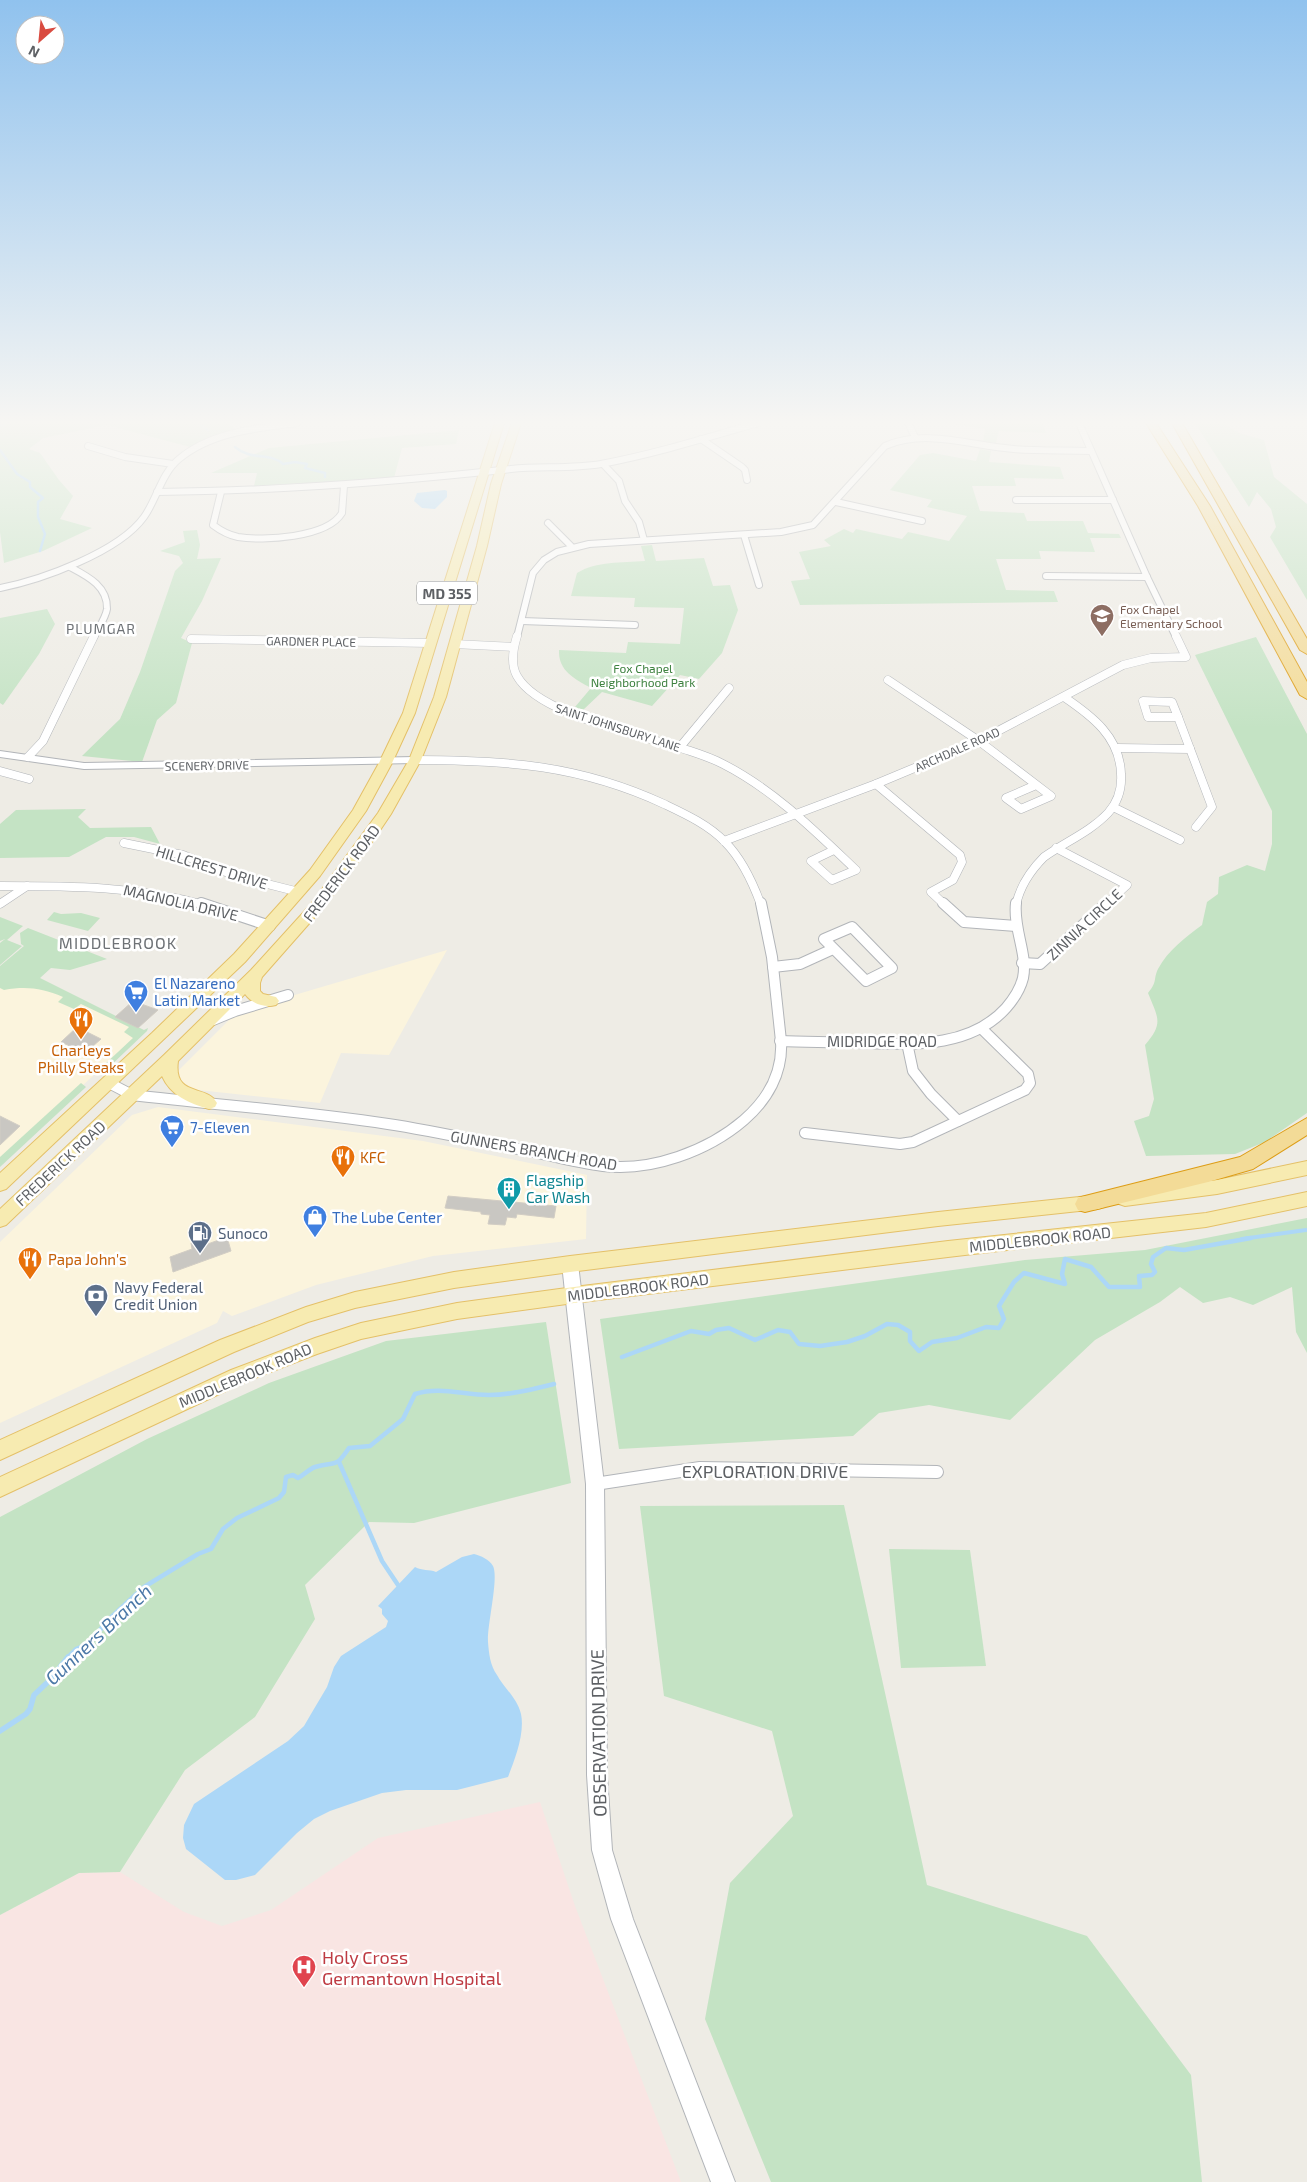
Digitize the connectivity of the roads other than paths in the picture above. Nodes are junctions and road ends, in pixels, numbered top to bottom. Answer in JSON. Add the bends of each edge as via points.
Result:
{"nodes":[{"id":1,"x":136,"y":525,"type":"edge"},
{"id":2,"x":213,"y":525,"type":"edge"},
{"id":3,"x":329,"y":525,"type":"edge"},
{"id":4,"x":469,"y":525,"type":"edge"},
{"id":5,"x":486,"y":525,"type":"edge"},
{"id":6,"x":550,"y":525,"type":"edge"},
{"id":7,"x":640,"y":525,"type":"edge"},
{"id":8,"x":811,"y":525,"type":"edge"},
{"id":9,"x":1124,"y":525,"type":"edge"},
{"id":10,"x":1214,"y":525,"type":"edge"},
{"id":11,"x":1235,"y":525,"type":"edge"},
{"id":12,"x":744,"y":535,"type":"junction"},
{"id":13,"x":644,"y":540,"type":"junction"},
{"id":14,"x":571,"y":546,"type":"junction"},
{"id":15,"x":70,"y":567,"type":"junction"},
{"id":16,"x":1046,"y":576,"type":"dead end"},
{"id":17,"x":1147,"y":577,"type":"junction"},
{"id":18,"x":759,"y":585,"type":"dead end"},
{"id":19,"x":0,"y":588,"type":"edge"},
{"id":20,"x":522,"y":620,"type":"junction"},
{"id":21,"x":635,"y":626,"type":"dead end"},
{"id":22,"x":191,"y":639,"type":"dead end"},
{"id":23,"x":431,"y":644,"type":"junction"},
{"id":24,"x":454,"y":644,"type":"junction"},
{"id":25,"x":513,"y":647,"type":"junction"},
{"id":26,"x":1307,"y":650,"type":"edge"},
{"id":27,"x":888,"y":680,"type":"dead end"},
{"id":28,"x":729,"y":688,"type":"dead end"},
{"id":29,"x":1307,"y":695,"type":"edge"},
{"id":30,"x":1064,"y":697,"type":"junction"},
{"id":31,"x":1178,"y":717,"type":"dead end"},
{"id":32,"x":979,"y":741,"type":"junction"},
{"id":33,"x":680,"y":747,"type":"junction"},
{"id":34,"x":1117,"y":748,"type":"junction"},
{"id":35,"x":1190,"y":749,"type":"junction"},
{"id":36,"x":0,"y":754,"type":"edge"},
{"id":37,"x":28,"y":757,"type":"junction"},
{"id":38,"x":387,"y":760,"type":"junction"},
{"id":39,"x":415,"y":760,"type":"junction"},
{"id":40,"x":2,"y":774,"type":"edge"},
{"id":41,"x":29,"y":779,"type":"dead end"},
{"id":42,"x":876,"y":784,"type":"junction"},
{"id":43,"x":1036,"y":784,"type":"junction"},
{"id":44,"x":1113,"y":807,"type":"junction"},
{"id":45,"x":796,"y":814,"type":"junction"},
{"id":46,"x":1196,"y":827,"type":"dead end"},
{"id":47,"x":1180,"y":840,"type":"dead end"},
{"id":48,"x":724,"y":841,"type":"junction"},
{"id":49,"x":124,"y":843,"type":"dead end"},
{"id":50,"x":1056,"y":848,"type":"junction"},
{"id":51,"x":834,"y":850,"type":"junction"},
{"id":52,"x":0,"y":886,"type":"edge"},
{"id":53,"x":28,"y":886,"type":"junction"},
{"id":54,"x":299,"y":892,"type":"junction"},
{"id":55,"x":0,"y":904,"type":"edge"},
{"id":56,"x":270,"y":926,"type":"junction"},
{"id":57,"x":1016,"y":926,"type":"junction"},
{"id":58,"x":832,"y":949,"type":"junction"},
{"id":59,"x":1022,"y":963,"type":"junction"},
{"id":60,"x":774,"y":967,"type":"junction"},
{"id":61,"x":256,"y":974,"type":"junction"},
{"id":62,"x":288,"y":995,"type":"dead end"},
{"id":63,"x":271,"y":1000,"type":"junction"},
{"id":64,"x":206,"y":1024,"type":"junction"},
{"id":65,"x":982,"y":1028,"type":"junction"},
{"id":66,"x":780,"y":1041,"type":"junction"},
{"id":67,"x":907,"y":1043,"type":"junction"},
{"id":68,"x":170,"y":1059,"type":"junction"},
{"id":69,"x":108,"y":1083,"type":"junction"},
{"id":70,"x":132,"y":1095,"type":"junction"},
{"id":71,"x":208,"y":1103,"type":"junction"},
{"id":72,"x":958,"y":1121,"type":"junction"},
{"id":73,"x":1307,"y":1126,"type":"edge"},
{"id":74,"x":805,"y":1133,"type":"dead end"},
{"id":75,"x":1307,"y":1168,"type":"edge"},
{"id":76,"x":0,"y":1184,"type":"edge"},
{"id":77,"x":1307,"y":1200,"type":"edge"},
{"id":78,"x":1085,"y":1204,"type":"junction"},
{"id":79,"x":0,"y":1220,"type":"edge"},
{"id":80,"x":570,"y":1264,"type":"junction"},
{"id":81,"x":574,"y":1295,"type":"junction"},
{"id":82,"x":0,"y":1450,"type":"edge"},
{"id":83,"x":937,"y":1472,"type":"dead end"},
{"id":84,"x":595,"y":1484,"type":"junction"},
{"id":85,"x":0,"y":1488,"type":"edge"},
{"id":86,"x":723,"y":2182,"type":"edge"}],
"edges":[{"from":1,"to":15,"type":"street"},
{"from":2,"to":3,"type":"street","via":[[216,530],[236,537],[292,537]]},
{"from":4,"to":23,"type":"main road","name":"FREDERICK ROAD","number":"MD 355"},
{"from":5,"to":24,"type":"main road","name":"FREDERICK ROAD","number":"MD 355"},
{"from":6,"to":14,"type":"street"},
{"from":7,"to":13,"type":"street"},
{"from":8,"to":12,"type":"street","name":"SAINT JOHNSBURY LANE","via":[[808,528]]},
{"from":9,"to":17,"type":"street"},
{"from":10,"to":29,"type":"highway"},
{"from":11,"to":26,"type":"highway"},
{"from":12,"to":13,"type":"street","name":"SAINT JOHNSBURY LANE"},
{"from":12,"to":18,"type":"street"},
{"from":13,"to":14,"type":"street","name":"SAINT JOHNSBURY LANE"},
{"from":14,"to":20,"type":"street","name":"SAINT JOHNSBURY LANE","via":[[538,564]]},
{"from":15,"to":19,"type":"street","via":[[44,578]]},
{"from":15,"to":37,"type":"street","via":[[100,584],[107,610],[43,741]]},
{"from":16,"to":17,"type":"street"},
{"from":17,"to":30,"type":"street","name":"ARCHDALE ROAD","via":[[1186,657],[1135,661]]},
{"from":20,"to":21,"type":"street"},
{"from":20,"to":25,"type":"street","name":"SAINT JOHNSBURY LANE"},
{"from":22,"to":23,"type":"street","name":"GARDNER PLACE"},
{"from":23,"to":38,"type":"main road","name":"FREDERICK ROAD","number":"MD 355","via":[[409,713]]},
{"from":24,"to":25,"type":"street"},
{"from":24,"to":39,"type":"main road","name":"FREDERICK ROAD","number":"MD 355","via":[[433,715]]},
{"from":25,"to":33,"type":"street","name":"SAINT JOHNSBURY LANE","via":[[516,675],[526,689],[544,702],[570,714]]},
{"from":27,"to":32,"type":"street"},
{"from":28,"to":33,"type":"street"},
{"from":30,"to":32,"type":"street","name":"ARCHDALE ROAD"},
{"from":30,"to":34,"type":"street","name":"MIDRIDGE ROAD","via":[[1106,730]]},
{"from":31,"to":35,"type":"street"},
{"from":32,"to":42,"type":"street","name":"ARCHDALE ROAD"},
{"from":32,"to":43,"type":"street"},
{"from":33,"to":45,"type":"street","name":"SAINT JOHNSBURY LANE","via":[[737,770]]},
{"from":34,"to":35,"type":"street"},
{"from":34,"to":44,"type":"street","name":"MIDRIDGE ROAD","via":[[1123,784]]},
{"from":35,"to":46,"type":"street","via":[[1212,807]]},
{"from":36,"to":37,"type":"street","name":"SCENERY DRIVE"},
{"from":37,"to":38,"type":"street","name":"SCENERY DRIVE","via":[[84,766]]},
{"from":38,"to":39,"type":"street","name":"SCENERY DRIVE"},
{"from":38,"to":54,"type":"main road","name":"FREDERICK ROAD","number":"MD 355","via":[[359,810]]},
{"from":39,"to":48,"type":"street","name":"GUNNERS BRANCH ROAD","via":[[483,759],[565,769],[646,795],[694,819]]},
{"from":39,"to":61,"type":"main road","name":"FREDERICK ROAD","number":"MD 355","via":[[361,848],[304,922]]},
{"from":40,"to":41,"type":"street"},
{"from":42,"to":45,"type":"street","name":"ARCHDALE ROAD"},
{"from":42,"to":57,"type":"street","via":[[960,855],[962,862],[953,880],[931,892],[964,922]]},
{"from":43,"to":43,"type":"street","via":[[1021,791],[1006,798],[1021,809],[1051,796]]},
{"from":44,"to":47,"type":"street"},
{"from":44,"to":50,"type":"street","name":"MIDRIDGE ROAD","via":[[1091,828]]},
{"from":45,"to":48,"type":"street","name":"ARCHDALE ROAD"},
{"from":45,"to":51,"type":"street","name":"SAINT JOHNSBURY LANE"},
{"from":48,"to":60,"type":"street","name":"GUNNERS BRANCH ROAD","via":[[750,875],[761,900]]},
{"from":49,"to":54,"type":"street","name":"HILLCREST DRIVE","via":[[183,855],[236,876]]},
{"from":50,"to":57,"type":"street","name":"MIDRIDGE ROAD","via":[[1034,867],[1020,891],[1014,908]]},
{"from":50,"to":59,"type":"street","name":"ZINNIA CIRCLE","via":[[1127,885],[1040,964]]},
{"from":51,"to":51,"type":"street","name":"SAINT JOHNSBURY LANE","via":[[856,870],[832,880],[811,860]]},
{"from":52,"to":53,"type":"street","name":"MAGNOLIA DRIVE"},
{"from":53,"to":55,"type":"street"},
{"from":53,"to":56,"type":"street","name":"MAGNOLIA DRIVE","via":[[152,892]]},
{"from":54,"to":56,"type":"main road","name":"FREDERICK ROAD","number":"MD 355"},
{"from":56,"to":69,"type":"main road","name":"FREDERICK ROAD","number":"MD 355","via":[[217,981]]},
{"from":57,"to":59,"type":"street","name":"MIDRIDGE ROAD"},
{"from":58,"to":58,"type":"street","via":[[824,939],[852,927],[892,968],[866,981]]},
{"from":58,"to":60,"type":"street","via":[[800,964]]},
{"from":59,"to":65,"type":"street","name":"MIDRIDGE ROAD","via":[[1024,973],[1018,991],[999,1015]]},
{"from":60,"to":66,"type":"street","name":"GUNNERS BRANCH ROAD"},
{"from":61,"to":63,"type":"main road","via":[[252,993],[259,999]]},
{"from":61,"to":64,"type":"main road","name":"FREDERICK ROAD","number":"MD 355"},
{"from":62,"to":63,"type":"street"},
{"from":63,"to":64,"type":"street","via":[[225,1014]]},
{"from":64,"to":68,"type":"main road","name":"FREDERICK ROAD","number":"MD 355"},
{"from":65,"to":67,"type":"street","name":"MIDRIDGE ROAD","via":[[938,1042]]},
{"from":65,"to":72,"type":"street","via":[[1028,1074],[1030,1084],[1025,1090]]},
{"from":66,"to":67,"type":"street","name":"MIDRIDGE ROAD"},
{"from":66,"to":71,"type":"street","name":"GUNNERS BRANCH ROAD","via":[[781,1055],[774,1081],[763,1100],[743,1121],[728,1133],[691,1151],[656,1162],[628,1166],[604,1166],[388,1124]]},
{"from":67,"to":72,"type":"street","via":[[913,1071]]},
{"from":68,"to":70,"type":"main road","name":"FREDERICK ROAD","number":"MD 355"},
{"from":68,"to":71,"type":"main road","via":[[168,1073],[173,1085]]},
{"from":69,"to":70,"type":"street","name":"GUNNERS BRANCH ROAD"},
{"from":69,"to":76,"type":"main road","name":"FREDERICK ROAD","number":"MD 355"},
{"from":70,"to":71,"type":"street","name":"GUNNERS BRANCH ROAD"},
{"from":70,"to":79,"type":"main road","name":"FREDERICK ROAD","number":"MD 355"},
{"from":72,"to":74,"type":"street","via":[[913,1142],[900,1144]]},
{"from":73,"to":78,"type":"highway","via":[[1246,1162]]},
{"from":75,"to":78,"type":"main road","name":"MIDDLEBROOK ROAD","via":[[1191,1192]]},
{"from":77,"to":81,"type":"main road","name":"MIDDLEBROOK ROAD","via":[[1206,1220]]},
{"from":78,"to":80,"type":"main road","name":"MIDDLEBROOK ROAD"},
{"from":80,"to":81,"type":"street","name":"OBSERVATION DRIVE"},
{"from":80,"to":82,"type":"main road","name":"MIDDLEBROOK ROAD","via":[[454,1280],[355,1300],[227,1346]]},
{"from":81,"to":84,"type":"street","name":"OBSERVATION DRIVE"},
{"from":81,"to":85,"type":"main road","name":"MIDDLEBROOK ROAD","via":[[457,1311],[361,1331],[315,1346],[200,1393]]},
{"from":83,"to":84,"type":"street","name":"EXPLORATION DRIVE","via":[[700,1468]]},
{"from":84,"to":86,"type":"street","name":"OBSERVATION DRIVE","via":[[597,1775],[602,1850],[622,1919]]}]}
